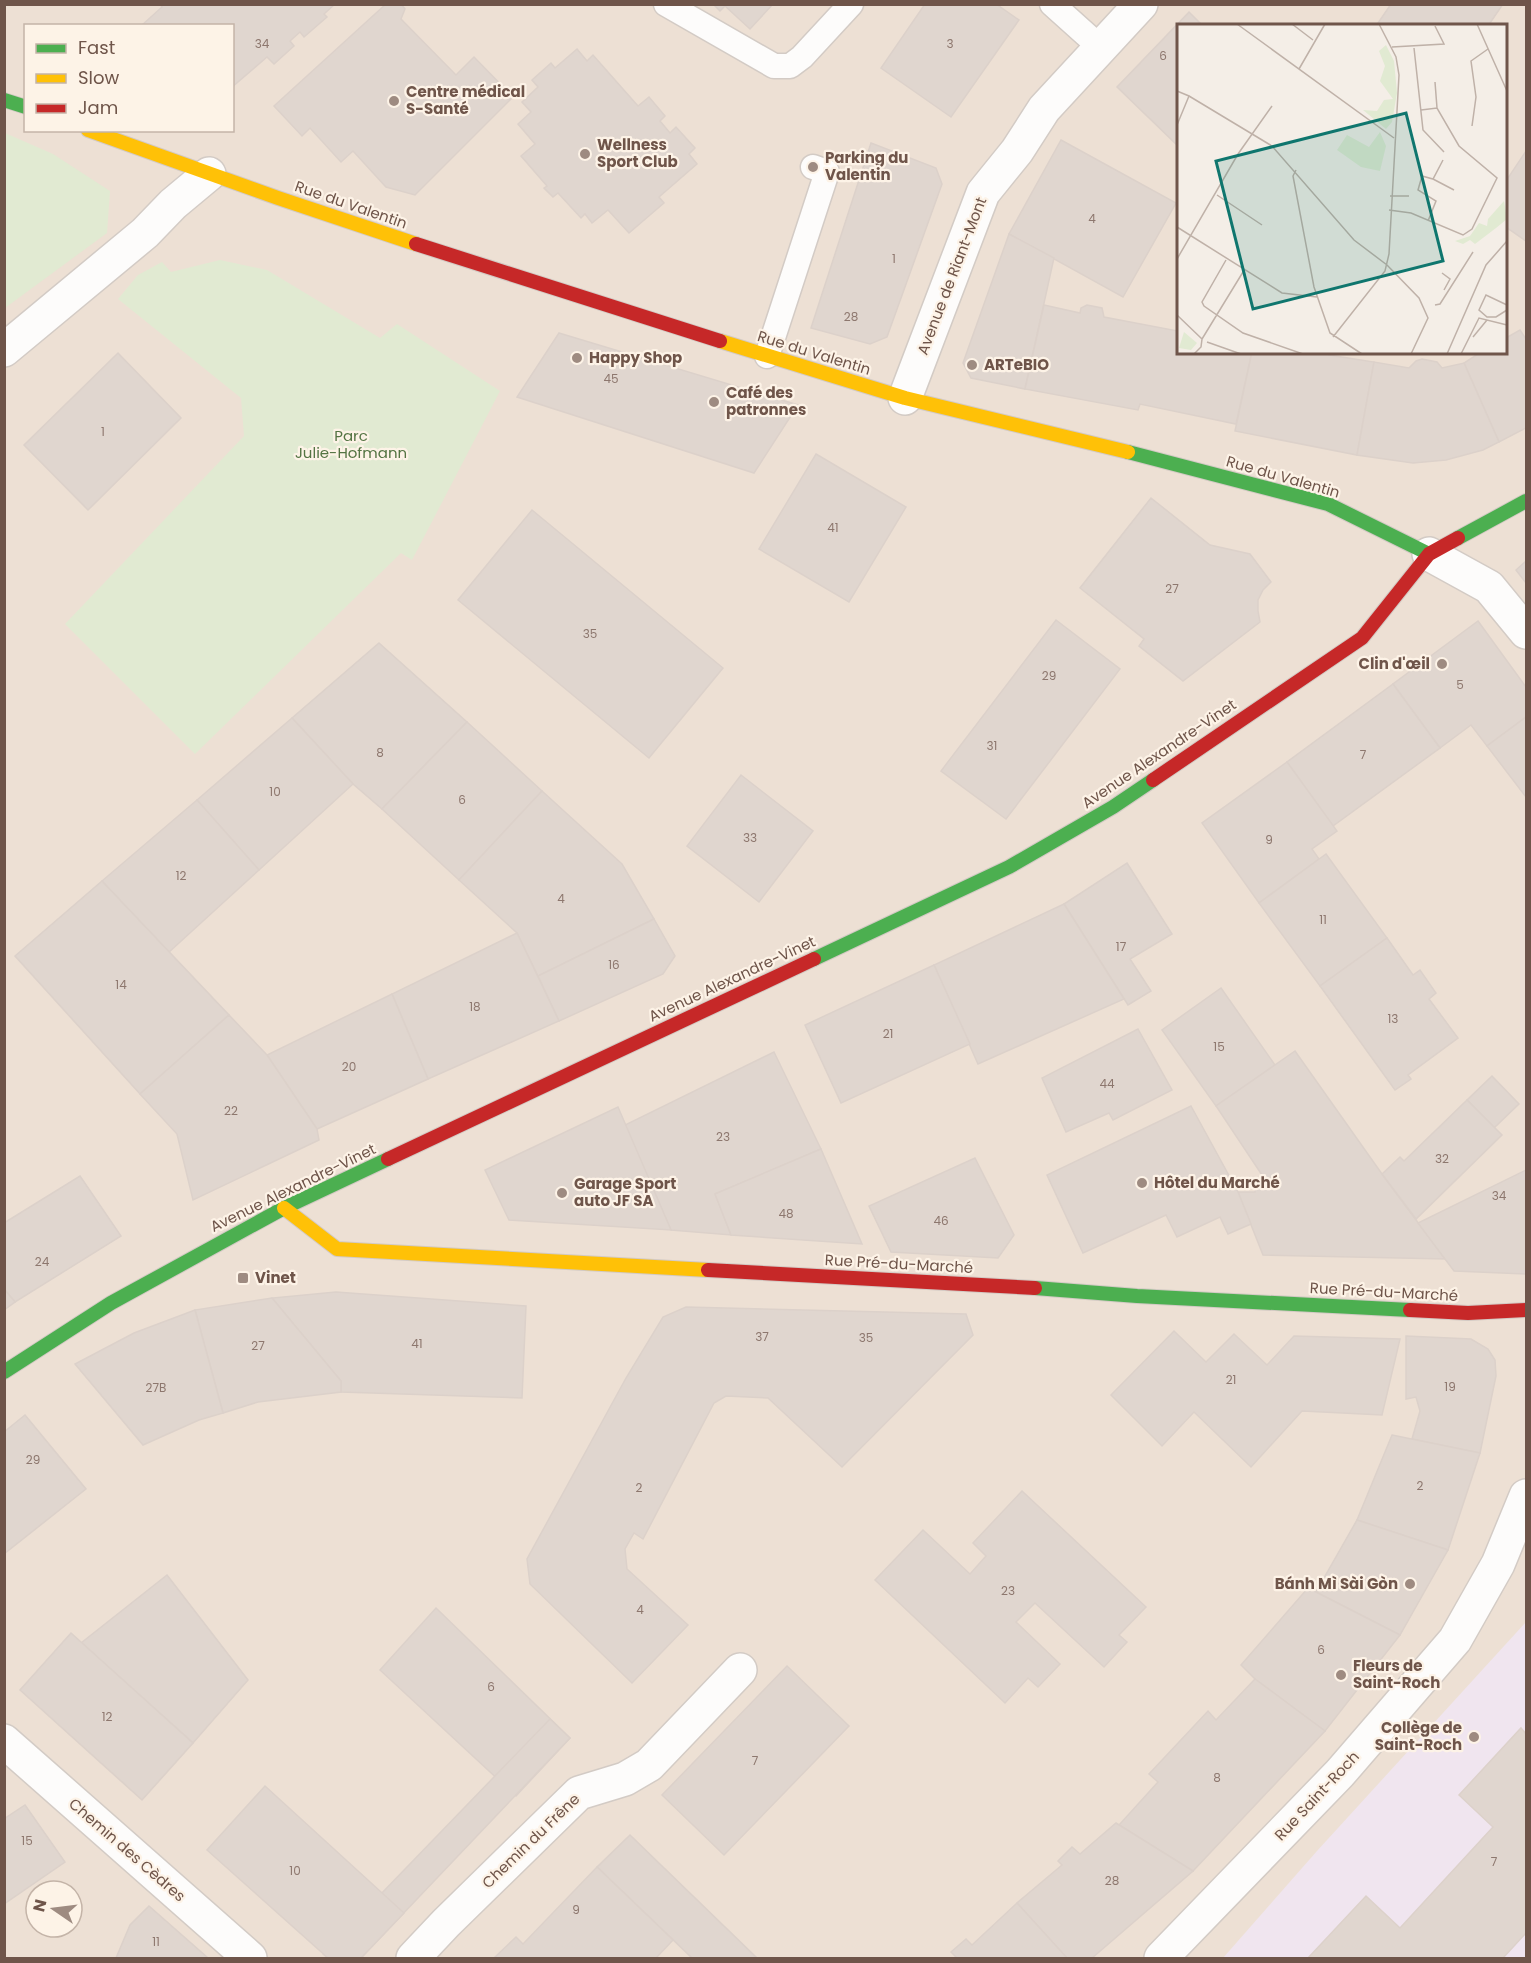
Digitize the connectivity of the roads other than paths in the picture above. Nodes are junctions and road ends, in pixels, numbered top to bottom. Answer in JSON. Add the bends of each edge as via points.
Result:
{"nodes":[{"id":1,"x":666,"y":4,"type":"edge"},
{"id":2,"x":851,"y":4,"type":"edge"},
{"id":3,"x":1052,"y":4,"type":"edge"},
{"id":4,"x":1141,"y":4,"type":"edge"},
{"id":5,"x":1101,"y":48,"type":"junction"},
{"id":6,"x":4,"y":100,"type":"edge"},
{"id":7,"x":24,"y":106,"type":"edge"},
{"id":8,"x":94,"y":132,"type":"edge"},
{"id":9,"x":813,"y":167,"type":"dead end"},
{"id":10,"x":209,"y":174,"type":"junction"},
{"id":11,"x":4,"y":350,"type":"edge"},
{"id":12,"x":767,"y":356,"type":"junction"},
{"id":13,"x":906,"y":398,"type":"junction"},
{"id":14,"x":1527,"y":501,"type":"edge"},
{"id":15,"x":1429,"y":554,"type":"junction"},
{"id":16,"x":1527,"y":632,"type":"edge"},
{"id":17,"x":284,"y":1208,"type":"junction"},
{"id":18,"x":1527,"y":1310,"type":"edge"},
{"id":19,"x":4,"y":1372,"type":"edge"},
{"id":20,"x":1527,"y":1496,"type":"edge"},
{"id":21,"x":740,"y":1670,"type":"dead end"},
{"id":22,"x":4,"y":1741,"type":"edge"},
{"id":23,"x":250,"y":1959,"type":"edge"},
{"id":24,"x":413,"y":1959,"type":"edge"},
{"id":25,"x":1161,"y":1959,"type":"edge"}],
"edges":[{"from":1,"to":2,"type":"lane","via":[[774,66],[790,66],[802,57]]},
{"from":3,"to":5,"type":"lane"},
{"from":4,"to":5,"type":"street","name":"Avenue de Riant-Mont"},
{"from":5,"to":13,"type":"street","name":"Avenue de Riant-Mont","via":[[1044,109],[983,193]]},
{"from":6,"to":7,"type":"street"},
{"from":8,"to":10,"type":"street","name":"Rue du Valentin"},
{"from":9,"to":12,"type":"lane","via":[[827,172]]},
{"from":10,"to":11,"type":"street","via":[[145,233]]},
{"from":10,"to":12,"type":"street","name":"Rue du Valentin","via":[[530,282]]},
{"from":12,"to":13,"type":"street","name":"Rue du Valentin"},
{"from":13,"to":15,"type":"street","name":"Rue du Valentin","via":[[1328,504]]},
{"from":14,"to":15,"type":"street"},
{"from":15,"to":16,"type":"street","via":[[1489,587]]},
{"from":15,"to":17,"type":"street","name":"Avenue Alexandre-Vinet","via":[[1362,638],[1113,807],[1009,867]]},
{"from":17,"to":18,"type":"street","name":"Rue Pré-du-Marché","via":[[337,1249],[1160,1298],[1468,1313]]},
{"from":17,"to":19,"type":"street","name":"Avenue Alexandre-Vinet","via":[[111,1303]]},
{"from":20,"to":25,"type":"street","name":"Rue Saint-Roch","via":[[1498,1564],[1455,1640],[1340,1773]]},
{"from":21,"to":24,"type":"street","name":"Chemin du Frêne","via":[[649,1765],[570,1801]]},
{"from":22,"to":23,"type":"street","name":"Chemin des Cèdres"}]}
